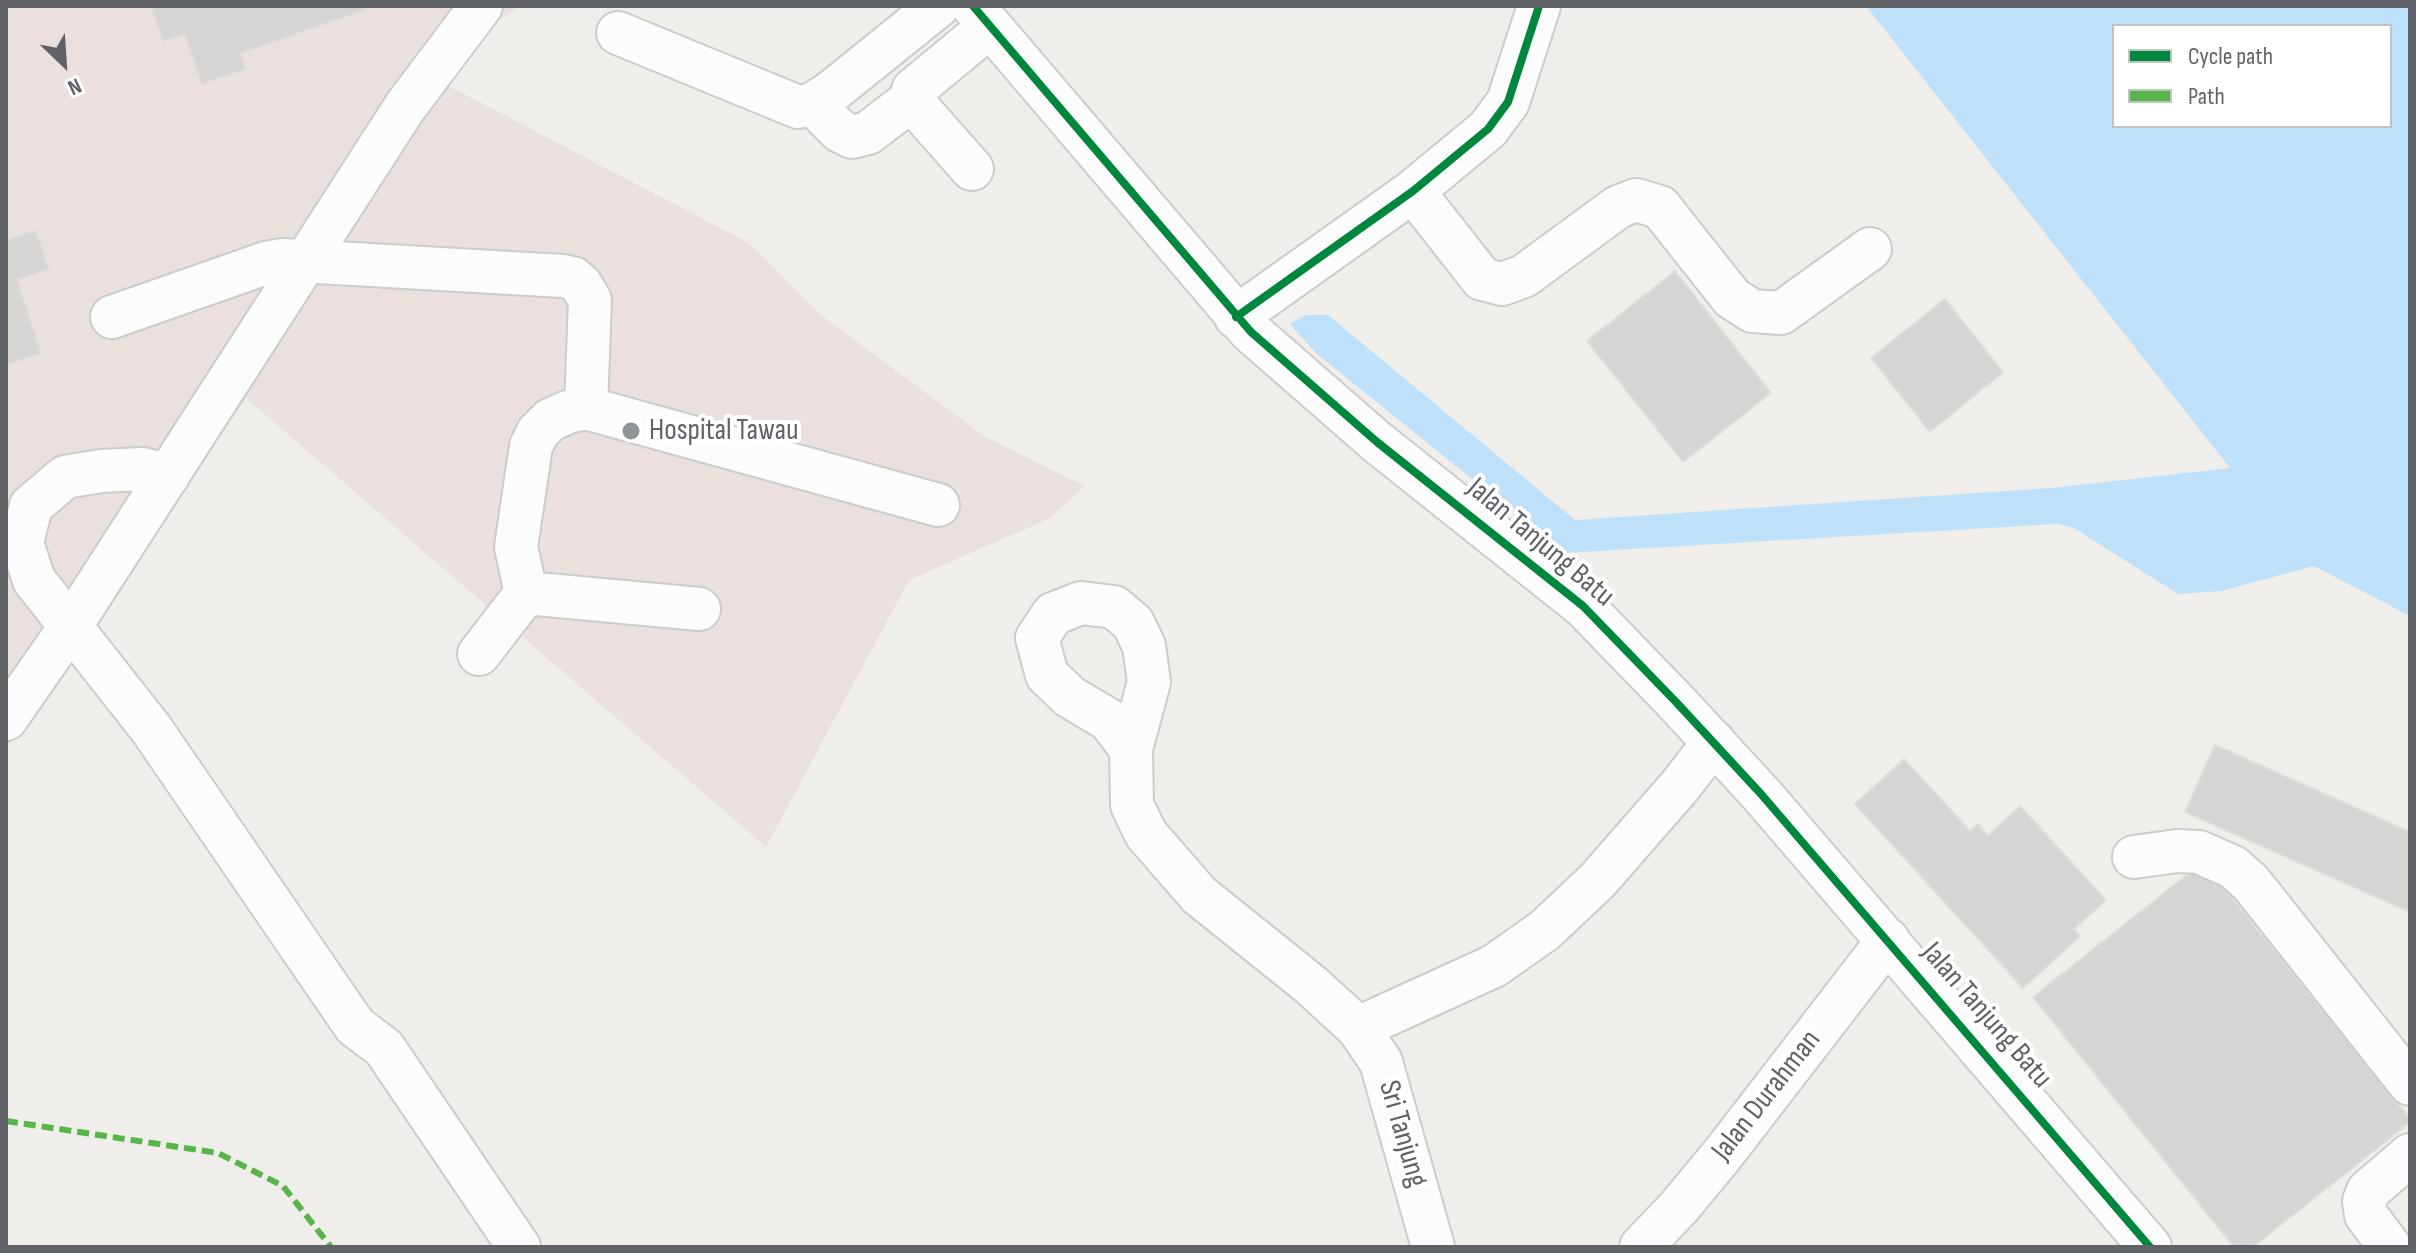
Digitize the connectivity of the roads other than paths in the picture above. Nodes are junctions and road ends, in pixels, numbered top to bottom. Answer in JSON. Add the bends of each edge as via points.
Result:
{"nodes":[{"id":1,"x":481,"y":6,"type":"edge"},
{"id":2,"x":938,"y":6,"type":"edge"},
{"id":3,"x":1539,"y":6,"type":"edge"},
{"id":4,"x":981,"y":16,"type":"edge"},
{"id":5,"x":618,"y":33,"type":"dead end"},
{"id":6,"x":911,"y":100,"type":"junction"},
{"id":7,"x":813,"y":104,"type":"junction"},
{"id":8,"x":972,"y":169,"type":"dead end"},
{"id":9,"x":1413,"y":191,"type":"junction"},
{"id":10,"x":1870,"y":249,"type":"dead end"},
{"id":11,"x":322,"y":262,"type":"junction"},
{"id":12,"x":112,"y":317,"type":"dead end"},
{"id":13,"x":1244,"y":325,"type":"junction"},
{"id":14,"x":586,"y":408,"type":"junction"},
{"id":15,"x":168,"y":476,"type":"junction"},
{"id":16,"x":938,"y":505,"type":"dead end"},
{"id":17,"x":526,"y":593,"type":"junction"},
{"id":18,"x":699,"y":609,"type":"dead end"},
{"id":19,"x":76,"y":634,"type":"junction"},
{"id":20,"x":479,"y":654,"type":"dead end"},
{"id":21,"x":6,"y":719,"type":"edge"},
{"id":22,"x":1714,"y":742,"type":"junction"},
{"id":23,"x":1131,"y":749,"type":"dead end"},
{"id":24,"x":2134,"y":857,"type":"dead end"},
{"id":25,"x":1888,"y":940,"type":"junction"},
{"id":26,"x":1358,"y":1028,"type":"junction"},
{"id":27,"x":2410,"y":1084,"type":"edge"},
{"id":28,"x":2410,"y":1155,"type":"edge"},
{"id":29,"x":1650,"y":1244,"type":"edge"},
{"id":30,"x":519,"y":1247,"type":"edge"},
{"id":31,"x":1433,"y":1247,"type":"edge"},
{"id":32,"x":2150,"y":1247,"type":"edge"},
{"id":33,"x":2390,"y":1247,"type":"edge"}],
"edges":[{"from":1,"to":11,"type":"street","via":[[405,107]]},
{"from":2,"to":7,"type":"street"},
{"from":3,"to":9,"type":"street","via":[[1508,102],[1488,129]]},
{"from":4,"to":6,"type":"street","via":[[913,90]]},
{"from":4,"to":13,"type":"street","name":"Jalan Tanjung Batu"},
{"from":5,"to":7,"type":"street","via":[[798,107]]},
{"from":6,"to":7,"type":"street","via":[[868,133],[852,137]]},
{"from":6,"to":8,"type":"street"},
{"from":9,"to":10,"type":"street","via":[[1482,279],[1502,284],[1524,276],[1618,207],[1636,200],[1660,207],[1732,298],[1752,311],[1781,313]]},
{"from":9,"to":13,"type":"street"},
{"from":11,"to":12,"type":"street","via":[[266,263]]},
{"from":11,"to":14,"type":"street","via":[[573,278],[590,300]]},
{"from":11,"to":15,"type":"street"},
{"from":13,"to":22,"type":"street","name":"Jalan Tanjung Batu","via":[[1377,442],[1583,606]]},
{"from":14,"to":16,"type":"street"},
{"from":14,"to":17,"type":"street","via":[[550,420],[531,446],[516,547]]},
{"from":15,"to":19,"type":"street"},
{"from":15,"to":19,"type":"street","via":[[143,469],[65,477],[31,506],[22,543],[34,580]]},
{"from":17,"to":18,"type":"street"},
{"from":17,"to":20,"type":"street"},
{"from":19,"to":21,"type":"street"},
{"from":19,"to":30,"type":"street","via":[[152,730],[355,1026],[384,1048]]},
{"from":22,"to":25,"type":"street","name":"Jalan Tanjung Batu"},
{"from":22,"to":26,"type":"street","via":[[1597,881],[1545,930],[1494,966]]},
{"from":23,"to":26,"type":"street","name":"Sri Tanjung","via":[[1132,805],[1146,834],[1199,895]]},
{"from":24,"to":27,"type":"street","via":[[2199,852],[2233,867]]},
{"from":25,"to":29,"type":"street","name":"Jalan Durahman"},
{"from":25,"to":32,"type":"street","name":"Jalan Tanjung Batu"},
{"from":26,"to":31,"type":"street","name":"Sri Tanjung","via":[[1381,1062]]},
{"from":28,"to":33,"type":"street","via":[[2368,1191],[2364,1201],[2366,1215]]}]}
